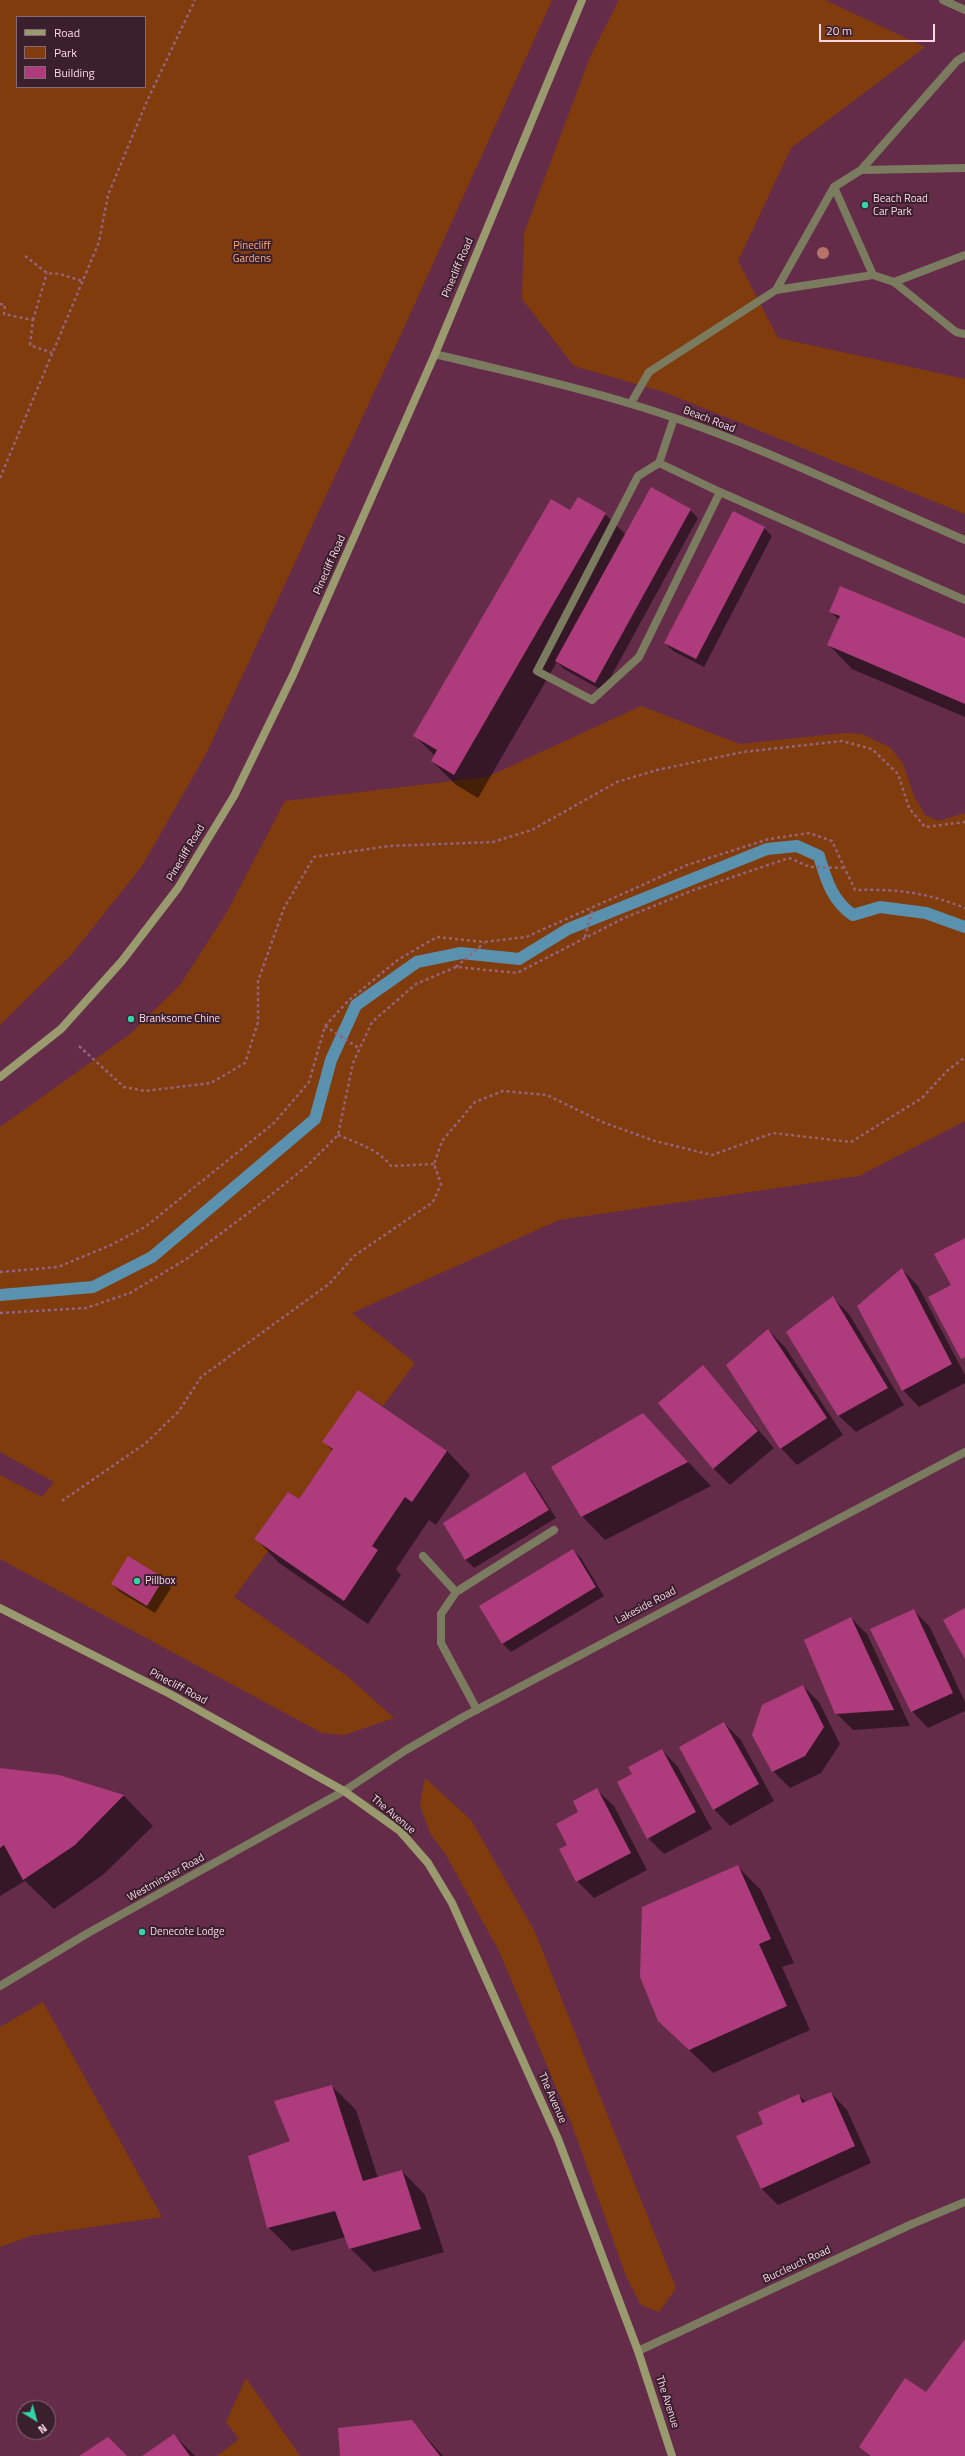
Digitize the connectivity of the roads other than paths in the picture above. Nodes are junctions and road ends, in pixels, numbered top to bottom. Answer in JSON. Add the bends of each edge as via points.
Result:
{"nodes":[{"id":1,"x":582,"y":0,"type":"edge"},
{"id":2,"x":943,"y":0,"type":"edge"},
{"id":3,"x":965,"y":10,"type":"edge"},
{"id":4,"x":965,"y":56,"type":"edge"},
{"id":5,"x":965,"y":168,"type":"edge"},
{"id":6,"x":861,"y":170,"type":"junction"},
{"id":7,"x":834,"y":187,"type":"junction"},
{"id":8,"x":965,"y":255,"type":"edge"},
{"id":9,"x":872,"y":275,"type":"junction"},
{"id":10,"x":894,"y":282,"type":"junction"},
{"id":11,"x":776,"y":290,"type":"junction"},
{"id":12,"x":965,"y":334,"type":"edge"},
{"id":13,"x":435,"y":354,"type":"junction"},
{"id":14,"x":631,"y":404,"type":"junction"},
{"id":15,"x":674,"y":418,"type":"junction"},
{"id":16,"x":659,"y":463,"type":"junction"},
{"id":17,"x":720,"y":492,"type":"junction"},
{"id":18,"x":965,"y":540,"type":"edge"},
{"id":19,"x":965,"y":600,"type":"edge"},
{"id":20,"x":0,"y":1078,"type":"edge"},
{"id":21,"x":965,"y":1452,"type":"edge"},
{"id":22,"x":554,"y":1530,"type":"dead end"},
{"id":23,"x":423,"y":1556,"type":"dead end"},
{"id":24,"x":456,"y":1592,"type":"junction"},
{"id":25,"x":0,"y":1608,"type":"edge"},
{"id":26,"x":477,"y":1710,"type":"junction"},
{"id":27,"x":344,"y":1791,"type":"junction"},
{"id":28,"x":0,"y":1986,"type":"edge"},
{"id":29,"x":965,"y":2202,"type":"edge"},
{"id":30,"x":638,"y":2351,"type":"junction"},
{"id":31,"x":672,"y":2456,"type":"edge"}],
"edges":[{"from":1,"to":13,"type":"main road","name":"Pinecliff Road"},
{"from":2,"to":3,"type":"street"},
{"from":4,"to":6,"type":"street","via":[[957,61]]},
{"from":5,"to":6,"type":"street"},
{"from":6,"to":7,"type":"street"},
{"from":7,"to":9,"type":"street"},
{"from":7,"to":11,"type":"street"},
{"from":8,"to":10,"type":"street"},
{"from":9,"to":10,"type":"street"},
{"from":9,"to":11,"type":"street"},
{"from":10,"to":12,"type":"street","via":[[956,332]]},
{"from":11,"to":14,"type":"street","via":[[649,372]]},
{"from":13,"to":14,"type":"street","name":"Beach Road"},
{"from":13,"to":20,"type":"main road","name":"Pinecliff Road","via":[[293,675],[234,796],[178,888],[122,961],[61,1029]]},
{"from":14,"to":15,"type":"street","name":"Beach Road"},
{"from":15,"to":16,"type":"street"},
{"from":15,"to":18,"type":"street","name":"Beach Road","via":[[751,448]]},
{"from":16,"to":17,"type":"street"},
{"from":16,"to":17,"type":"street","via":[[638,476],[537,671],[592,700],[639,657]]},
{"from":17,"to":19,"type":"street"},
{"from":21,"to":26,"type":"street","name":"Lakeside Road"},
{"from":22,"to":24,"type":"street"},
{"from":23,"to":24,"type":"street"},
{"from":24,"to":26,"type":"street","via":[[441,1614],[441,1643]]},
{"from":25,"to":27,"type":"main road","name":"Pinecliff Road","via":[[170,1694]]},
{"from":26,"to":27,"type":"street","name":"Lakeside Road","via":[[406,1750]]},
{"from":27,"to":28,"type":"street","name":"Westminster Road"},
{"from":27,"to":30,"type":"main road","name":"The Avenue","via":[[400,1831],[428,1863],[452,1903],[558,2139]]},
{"from":29,"to":30,"type":"street","name":"Buccleuch Road"},
{"from":30,"to":31,"type":"main road","name":"The Avenue"}]}
